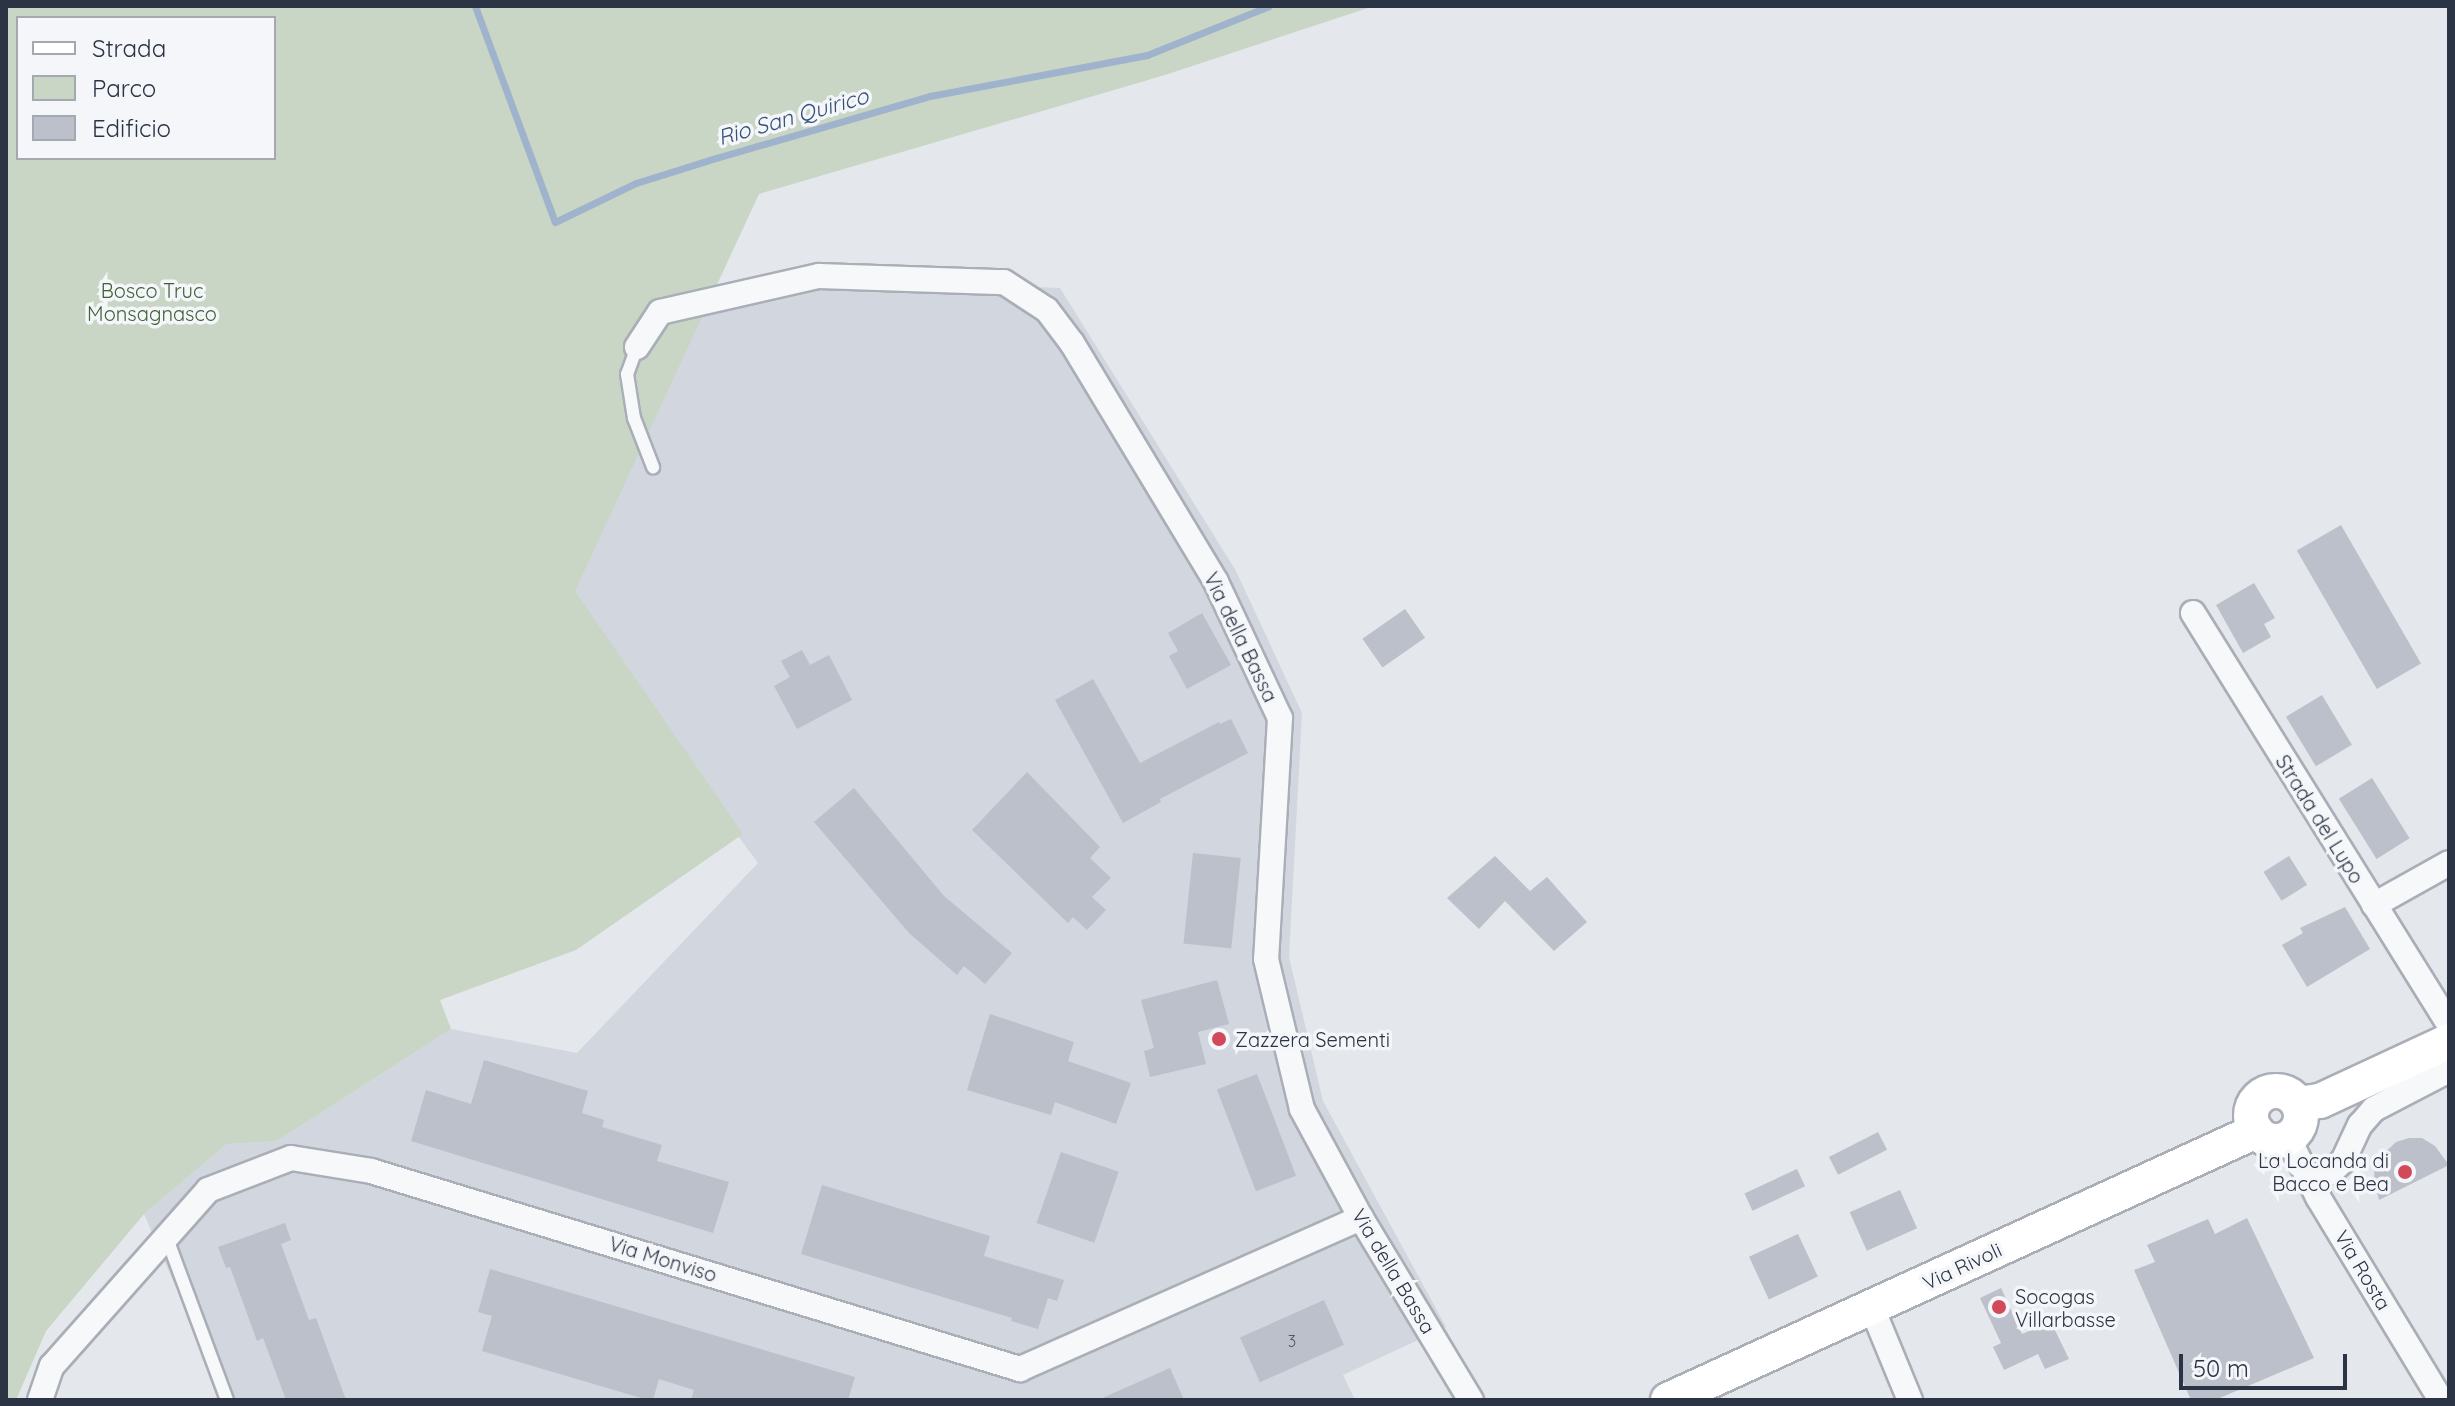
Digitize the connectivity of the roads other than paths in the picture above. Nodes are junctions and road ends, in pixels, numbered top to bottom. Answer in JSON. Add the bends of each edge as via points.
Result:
{"nodes":[{"id":1,"x":637,"y":347,"type":"joint"},
{"id":2,"x":653,"y":467,"type":"dead end"},
{"id":3,"x":2193,"y":613,"type":"dead end"},
{"id":4,"x":2449,"y":863,"type":"edge"},
{"id":5,"x":2374,"y":905,"type":"junction"},
{"id":6,"x":2449,"y":1024,"type":"edge"},
{"id":7,"x":2449,"y":1041,"type":"edge"},
{"id":8,"x":2449,"y":1070,"type":"edge"},
{"id":9,"x":2298,"y":1104,"type":"junction"},
{"id":10,"x":2272,"y":1135,"type":"junction"},
{"id":11,"x":2310,"y":1180,"type":"junction"},
{"id":12,"x":1361,"y":1218,"type":"junction"},
{"id":13,"x":166,"y":1236,"type":"junction"},
{"id":14,"x":1872,"y":1308,"type":"junction"},
{"id":15,"x":40,"y":1400,"type":"edge"},
{"id":16,"x":227,"y":1400,"type":"edge"},
{"id":17,"x":1471,"y":1400,"type":"edge"},
{"id":18,"x":1668,"y":1400,"type":"edge"},
{"id":19,"x":1910,"y":1400,"type":"edge"},
{"id":20,"x":2441,"y":1400,"type":"edge"}],
"edges":[{"from":1,"to":2,"type":"lane","via":[[627,374],[634,418]]},
{"from":1,"to":12,"type":"street","name":"Via della Bassa","via":[[660,312],[819,276],[1004,282],[1047,310],[1216,582],[1280,718],[1266,959],[1302,1109]]},
{"from":3,"to":5,"type":"street","name":"Strada del Lupo"},
{"from":4,"to":5,"type":"street"},
{"from":5,"to":6,"type":"street","name":"Strada del Lupo"},
{"from":7,"to":9,"type":"street","via":[[2320,1101]]},
{"from":8,"to":11,"type":"street","via":[[2374,1109],[2343,1161]]},
{"from":9,"to":10,"type":"street","via":[[2298,1127]]},
{"from":9,"to":10,"type":"street","via":[[2279,1092],[2264,1095],[2253,1107],[2252,1124]]},
{"from":10,"to":11,"type":"street","name":"Via Rosta"},
{"from":10,"to":14,"type":"street","name":"Via Rivoli"},
{"from":11,"to":20,"type":"street","name":"Via Rosta"},
{"from":12,"to":13,"type":"street","name":"Via Monviso","via":[[1020,1369],[371,1171],[291,1158],[208,1190]]},
{"from":12,"to":17,"type":"street","name":"Via della Bassa"},
{"from":13,"to":15,"type":"street","name":"Via Monviso","via":[[52,1366]]},
{"from":13,"to":16,"type":"lane"},
{"from":14,"to":18,"type":"street","name":"Via Rivoli"},
{"from":14,"to":19,"type":"street"}]}
